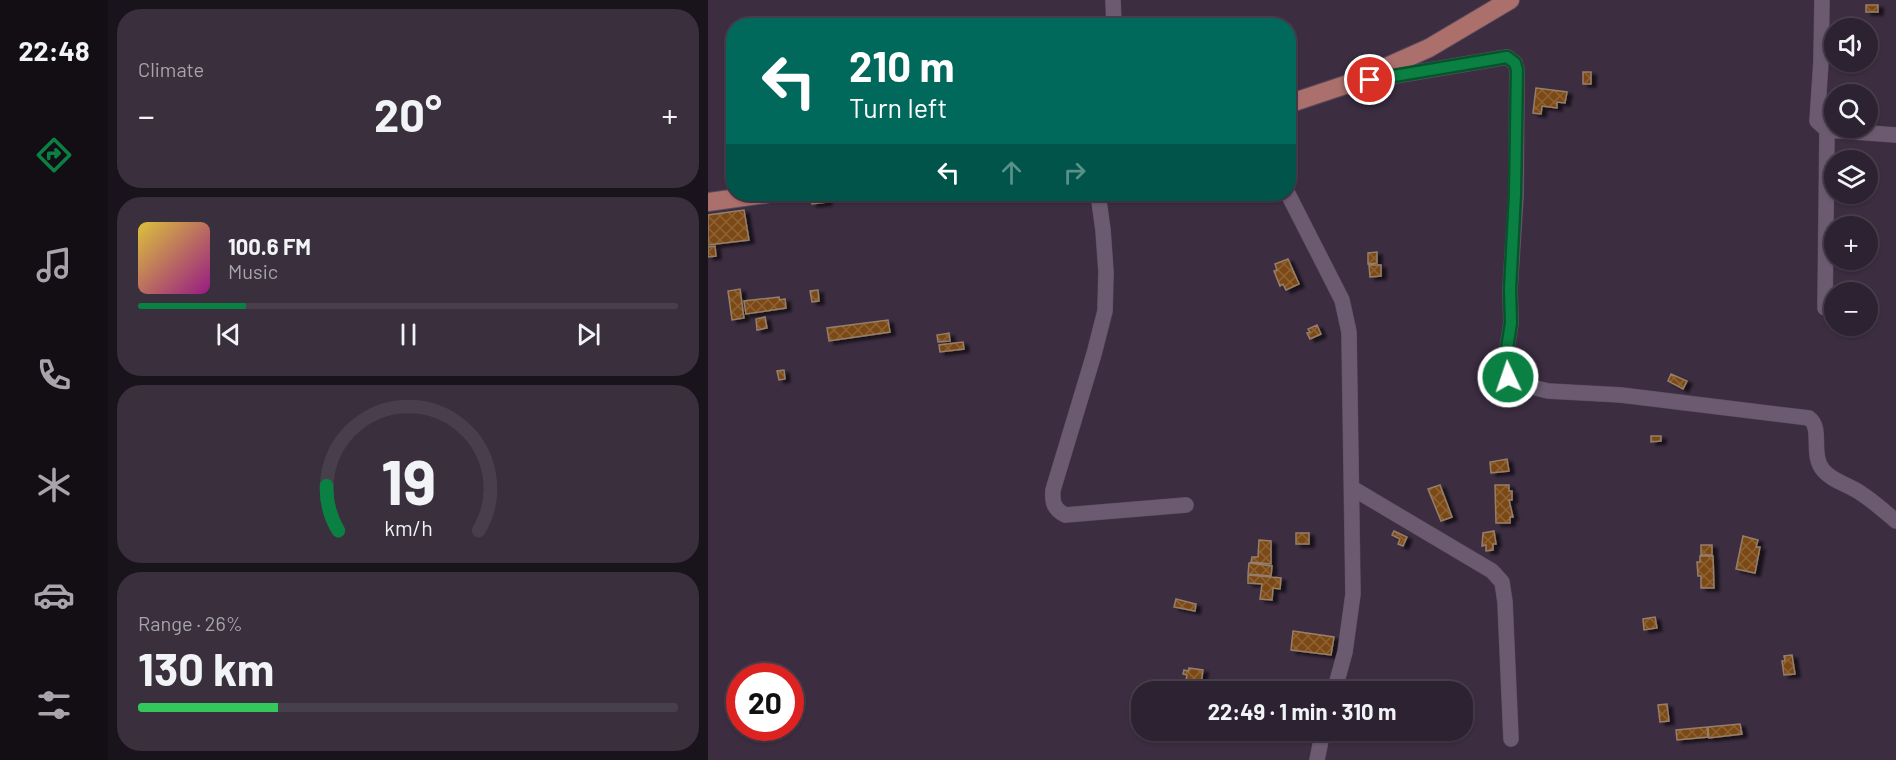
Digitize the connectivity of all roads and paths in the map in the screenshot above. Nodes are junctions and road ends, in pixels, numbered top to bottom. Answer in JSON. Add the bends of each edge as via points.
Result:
{"nodes":[{"id":1,"x":1113,"y":0,"type":"edge"},
{"id":2,"x":1510,"y":0,"type":"edge"},
{"id":3,"x":1822,"y":0,"type":"edge"},
{"id":4,"x":1114,"y":18,"type":"edge"},
{"id":5,"x":1347,"y":84,"type":"junction"},
{"id":6,"x":1296,"y":101,"type":"edge"},
{"id":7,"x":1824,"y":127,"type":"edge"},
{"id":8,"x":1878,"y":134,"type":"edge"},
{"id":9,"x":1896,"y":135,"type":"edge"},
{"id":10,"x":1827,"y":138,"type":"edge"},
{"id":11,"x":726,"y":200,"type":"edge"},
{"id":12,"x":1099,"y":201,"type":"edge"},
{"id":13,"x":1292,"y":201,"type":"edge"},
{"id":14,"x":708,"y":202,"type":"edge"},
{"id":15,"x":1826,"y":282,"type":"edge"},
{"id":16,"x":1352,"y":488,"type":"junction"},
{"id":17,"x":1186,"y":505,"type":"dead end"},
{"id":18,"x":1896,"y":520,"type":"edge"},
{"id":19,"x":1337,"y":681,"type":"edge"},
{"id":20,"x":1511,"y":739,"type":"dead end"},
{"id":21,"x":1321,"y":741,"type":"edge"},
{"id":22,"x":1317,"y":760,"type":"edge"}],
"edges":[{"from":1,"to":4,"type":"street"},
{"from":2,"to":5,"type":"main road","via":[[1429,48]]},
{"from":3,"to":7,"type":"street","via":[[1817,121]]},
{"from":5,"to":6,"type":"main road"},
{"from":5,"to":18,"type":"street","via":[[1507,57],[1515,63],[1511,323],[1505,361],[1508,377],[1516,383],[1548,391],[1621,395],[1809,418],[1816,428],[1816,456],[1824,472],[1866,496]]},
{"from":8,"to":9,"type":"street"},
{"from":10,"to":15,"type":"street"},
{"from":11,"to":14,"type":"main road"},
{"from":12,"to":17,"type":"street","via":[[1106,272],[1105,311],[1052,500],[1056,510],[1065,515]]},
{"from":13,"to":16,"type":"street","via":[[1342,300],[1349,332]]},
{"from":16,"to":19,"type":"street","via":[[1353,594]]},
{"from":16,"to":20,"type":"street","via":[[1499,577],[1505,602]]},
{"from":21,"to":22,"type":"street"}]}
